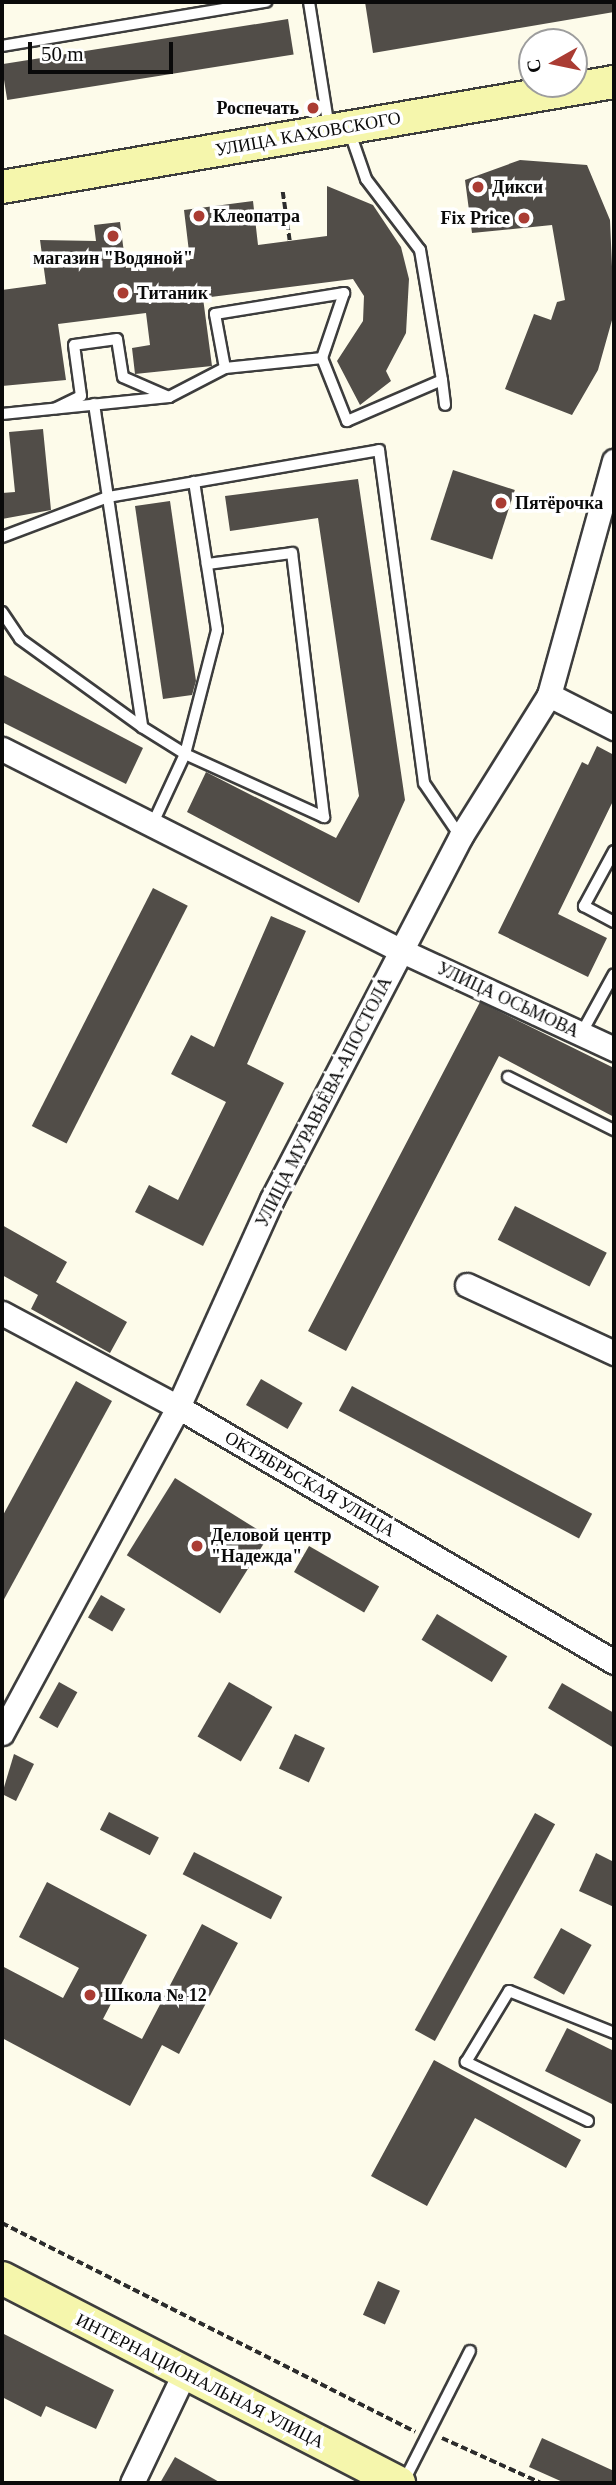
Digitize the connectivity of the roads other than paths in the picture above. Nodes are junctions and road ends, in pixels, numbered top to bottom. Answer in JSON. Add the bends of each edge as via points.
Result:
{"nodes":[{"id":1,"x":266,"y":2,"type":"edge"},
{"id":2,"x":309,"y":2,"type":"edge"},
{"id":3,"x":2,"y":46,"type":"edge"},
{"id":4,"x":614,"y":82,"type":"edge"},
{"id":5,"x":339,"y":129,"type":"junction"},
{"id":6,"x":2,"y":187,"type":"edge"},
{"id":7,"x":322,"y":358,"type":"junction"},
{"id":8,"x":225,"y":368,"type":"junction"},
{"id":9,"x":442,"y":380,"type":"junction"},
{"id":10,"x":169,"y":397,"type":"junction"},
{"id":11,"x":94,"y":404,"type":"junction"},
{"id":12,"x":445,"y":405,"type":"dead end"},
{"id":13,"x":57,"y":408,"type":"junction"},
{"id":14,"x":2,"y":414,"type":"edge"},
{"id":15,"x":614,"y":461,"type":"edge"},
{"id":16,"x":194,"y":482,"type":"junction"},
{"id":17,"x":108,"y":497,"type":"junction"},
{"id":18,"x":2,"y":537,"type":"edge"},
{"id":19,"x":207,"y":564,"type":"junction"},
{"id":20,"x":2,"y":612,"type":"edge"},
{"id":21,"x":549,"y":695,"type":"junction"},
{"id":22,"x":142,"y":727,"type":"junction"},
{"id":23,"x":614,"y":728,"type":"edge"},
{"id":24,"x":2,"y":749,"type":"edge"},
{"id":25,"x":185,"y":754,"type":"junction"},
{"id":26,"x":153,"y":823,"type":"junction"},
{"id":27,"x":461,"y":836,"type":"junction"},
{"id":28,"x":614,"y":851,"type":"edge"},
{"id":29,"x":614,"y":922,"type":"edge"},
{"id":30,"x":402,"y":951,"type":"junction"},
{"id":31,"x":614,"y":974,"type":"edge"},
{"id":32,"x":581,"y":1034,"type":"junction"},
{"id":33,"x":614,"y":1049,"type":"edge"},
{"id":34,"x":508,"y":1077,"type":"dead end"},
{"id":35,"x":614,"y":1130,"type":"edge"},
{"id":36,"x":467,"y":1285,"type":"dead end"},
{"id":37,"x":2,"y":1313,"type":"edge"},
{"id":38,"x":614,"y":1353,"type":"edge"},
{"id":39,"x":178,"y":1407,"type":"junction"},
{"id":40,"x":614,"y":1662,"type":"edge"},
{"id":41,"x":2,"y":1733,"type":"edge"},
{"id":42,"x":614,"y":2033,"type":"edge"},
{"id":43,"x":588,"y":2121,"type":"dead end"},
{"id":44,"x":2,"y":2278,"type":"edge"},
{"id":45,"x":470,"y":2351,"type":"dead end"},
{"id":46,"x":184,"y":2375,"type":"junction"},
{"id":47,"x":132,"y":2483,"type":"edge"},
{"id":48,"x":401,"y":2483,"type":"edge"}],
"edges":[{"from":1,"to":3,"type":"lane"},
{"from":2,"to":5,"type":"lane"},
{"from":4,"to":5,"type":"main road","name":"УЛИЦА КАХОВСКОГО"},
{"from":5,"to":6,"type":"main road","name":"УЛИЦА КАХОВСКОГО"},
{"from":5,"to":9,"type":"lane","via":[[366,179],[420,250]]},
{"from":7,"to":8,"type":"lane"},
{"from":7,"to":8,"type":"lane","via":[[344,293],[215,314]]},
{"from":7,"to":9,"type":"lane","via":[[347,421]]},
{"from":8,"to":10,"type":"lane"},
{"from":9,"to":12,"type":"lane"},
{"from":10,"to":11,"type":"lane"},
{"from":10,"to":13,"type":"lane","via":[[123,377],[117,339],[74,345],[81,396]]},
{"from":11,"to":13,"type":"lane"},
{"from":11,"to":17,"type":"lane"},
{"from":13,"to":14,"type":"lane"},
{"from":15,"to":21,"type":"street","name":"УЛИЦА МУРАВЬЁВА-АПОСТОЛА"},
{"from":16,"to":17,"type":"lane"},
{"from":16,"to":19,"type":"lane"},
{"from":16,"to":27,"type":"lane","via":[[379,450],[424,783]]},
{"from":17,"to":18,"type":"lane"},
{"from":17,"to":22,"type":"lane"},
{"from":19,"to":25,"type":"lane","via":[[217,630]]},
{"from":19,"to":25,"type":"lane","via":[[292,553],[324,817]]},
{"from":20,"to":22,"type":"lane","via":[[20,639]]},
{"from":21,"to":23,"type":"street"},
{"from":21,"to":27,"type":"street","name":"УЛИЦА МУРАВЬЁВА-АПОСТОЛА"},
{"from":22,"to":25,"type":"lane"},
{"from":24,"to":26,"type":"street","name":"УЛИЦА ОСЬМОВА"},
{"from":25,"to":26,"type":"lane"},
{"from":26,"to":30,"type":"street","name":"УЛИЦА ОСЬМОВА"},
{"from":27,"to":30,"type":"street","name":"УЛИЦА МУРАВЬЁВА-АПОСТОЛА"},
{"from":28,"to":29,"type":"lane","via":[[584,906]]},
{"from":30,"to":32,"type":"street","name":"УЛИЦА ОСЬМОВА"},
{"from":30,"to":39,"type":"street","name":"УЛИЦА МУРАВЬЁВА-АПОСТОЛА","via":[[272,1199]]},
{"from":31,"to":32,"type":"lane"},
{"from":32,"to":33,"type":"street","name":"УЛИЦА ОСЬМОВА"},
{"from":34,"to":35,"type":"lane"},
{"from":36,"to":38,"type":"street"},
{"from":37,"to":39,"type":"street","name":"ОКТЯБРЬСКАЯ УЛИЦА"},
{"from":39,"to":40,"type":"street","name":"ОКТЯБРЬСКАЯ УЛИЦА"},
{"from":39,"to":41,"type":"street","name":"УЛИЦА МУРАВЬЁВА-АПОСТОЛА"},
{"from":42,"to":43,"type":"lane","via":[[509,1991],[467,2062]]},
{"from":44,"to":46,"type":"main road","name":"ИНТЕРНАЦИОНАЛЬНАЯ УЛИЦА"},
{"from":45,"to":48,"type":"lane"},
{"from":46,"to":47,"type":"street"},
{"from":46,"to":48,"type":"main road","name":"ИНТЕРНАЦИОНАЛЬНАЯ УЛИЦА"}]}
